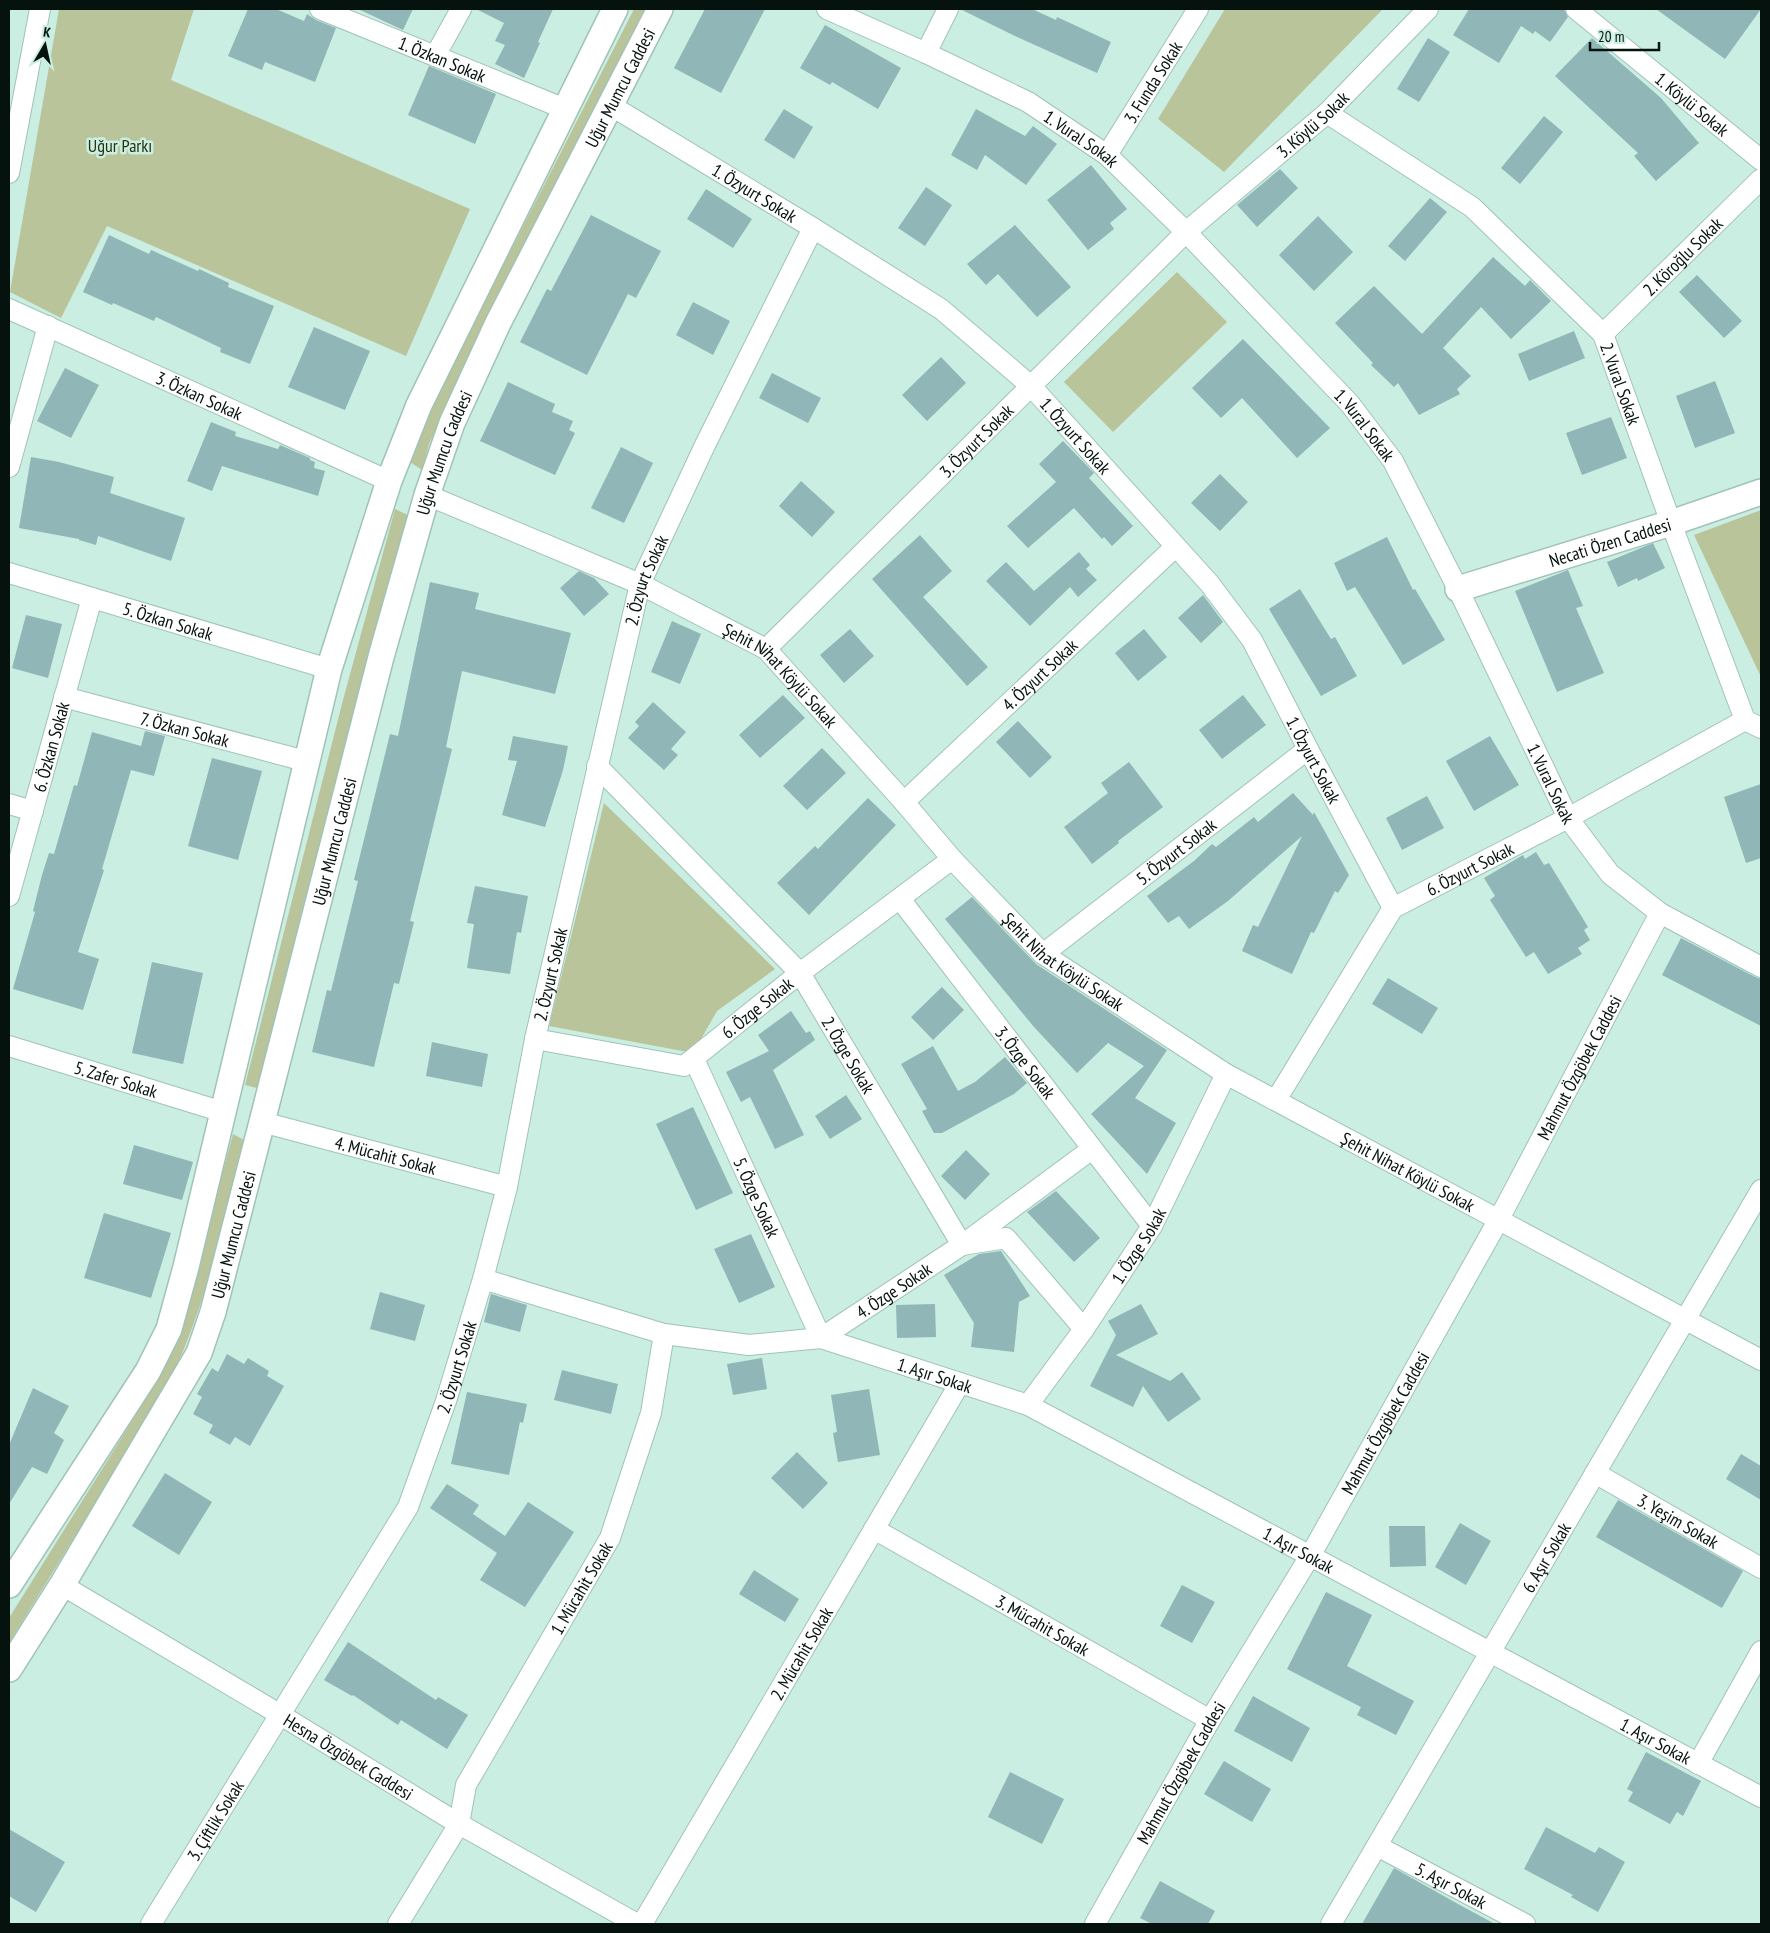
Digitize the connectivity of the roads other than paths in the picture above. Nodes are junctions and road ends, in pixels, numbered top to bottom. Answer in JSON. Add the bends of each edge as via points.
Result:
{"nodes":[{"id":1,"x":40,"y":9,"type":"edge"},
{"id":2,"x":320,"y":9,"type":"edge"},
{"id":3,"x":461,"y":9,"type":"edge"},
{"id":4,"x":615,"y":9,"type":"edge"},
{"id":5,"x":660,"y":9,"type":"edge"},
{"id":6,"x":826,"y":9,"type":"edge"},
{"id":7,"x":948,"y":9,"type":"edge"},
{"id":8,"x":1198,"y":9,"type":"edge"},
{"id":9,"x":1428,"y":9,"type":"edge"},
{"id":10,"x":1576,"y":9,"type":"edge"},
{"id":11,"x":926,"y":53,"type":"junction"},
{"id":12,"x":435,"y":56,"type":"junction"},
{"id":13,"x":610,"y":105,"type":"junction"},
{"id":14,"x":565,"y":109,"type":"junction"},
{"id":15,"x":1327,"y":113,"type":"junction"},
{"id":16,"x":1107,"y":155,"type":"junction"},
{"id":17,"x":1761,"y":160,"type":"edge"},
{"id":18,"x":9,"y":173,"type":"edge"},
{"id":19,"x":1761,"y":179,"type":"edge"},
{"id":20,"x":813,"y":228,"type":"junction"},
{"id":21,"x":1186,"y":232,"type":"junction"},
{"id":22,"x":9,"y":309,"type":"edge"},
{"id":23,"x":48,"y":326,"type":"junction"},
{"id":24,"x":1603,"y":334,"type":"junction"},
{"id":25,"x":1031,"y":386,"type":"junction"},
{"id":26,"x":9,"y":467,"type":"edge"},
{"id":27,"x":389,"y":481,"type":"junction"},
{"id":28,"x":1761,"y":492,"type":"edge"},
{"id":29,"x":428,"y":495,"type":"junction"},
{"id":30,"x":1671,"y":523,"type":"junction"},
{"id":31,"x":1175,"y":547,"type":"junction"},
{"id":32,"x":9,"y":574,"type":"edge"},
{"id":33,"x":640,"y":584,"type":"junction"},
{"id":34,"x":1458,"y":589,"type":"junction"},
{"id":35,"x":92,"y":598,"type":"junction"},
{"id":36,"x":766,"y":649,"type":"junction"},
{"id":37,"x":329,"y":669,"type":"junction"},
{"id":38,"x":64,"y":697,"type":"junction"},
{"id":39,"x":1753,"y":724,"type":"edge"},
{"id":40,"x":1308,"y":749,"type":"junction"},
{"id":41,"x":306,"y":761,"type":"junction"},
{"id":42,"x":597,"y":766,"type":"junction"},
{"id":43,"x":904,"y":802,"type":"junction"},
{"id":44,"x":9,"y":804,"type":"edge"},
{"id":45,"x":33,"y":811,"type":"junction"},
{"id":46,"x":1568,"y":818,"type":"junction"},
{"id":47,"x":952,"y":858,"type":"junction"},
{"id":48,"x":9,"y":896,"type":"edge"},
{"id":49,"x":900,"y":899,"type":"junction"},
{"id":50,"x":1393,"y":908,"type":"junction"},
{"id":51,"x":1660,"y":913,"type":"junction"},
{"id":52,"x":1043,"y":954,"type":"junction"},
{"id":53,"x":1761,"y":967,"type":"edge"},
{"id":54,"x":800,"y":974,"type":"junction"},
{"id":55,"x":535,"y":1039,"type":"junction"},
{"id":56,"x":9,"y":1046,"type":"edge"},
{"id":57,"x":694,"y":1058,"type":"junction"},
{"id":58,"x":1226,"y":1074,"type":"junction"},
{"id":59,"x":1276,"y":1100,"type":"junction"},
{"id":60,"x":223,"y":1112,"type":"junction"},
{"id":61,"x":262,"y":1122,"type":"junction"},
{"id":62,"x":1092,"y":1149,"type":"junction"},
{"id":63,"x":507,"y":1187,"type":"junction"},
{"id":64,"x":1761,"y":1190,"type":"edge"},
{"id":65,"x":1499,"y":1219,"type":"junction"},
{"id":66,"x":1152,"y":1226,"type":"junction"},
{"id":67,"x":962,"y":1245,"type":"junction"},
{"id":68,"x":484,"y":1279,"type":"junction"},
{"id":69,"x":1686,"y":1319,"type":"junction"},
{"id":70,"x":1084,"y":1329,"type":"junction"},
{"id":71,"x":664,"y":1334,"type":"junction"},
{"id":72,"x":821,"y":1338,"type":"junction"},
{"id":73,"x":1761,"y":1360,"type":"edge"},
{"id":74,"x":960,"y":1383,"type":"junction"},
{"id":75,"x":1028,"y":1406,"type":"junction"},
{"id":76,"x":1595,"y":1473,"type":"junction"},
{"id":77,"x":874,"y":1529,"type":"junction"},
{"id":78,"x":1310,"y":1556,"type":"junction"},
{"id":79,"x":1761,"y":1568,"type":"edge"},
{"id":80,"x":12,"y":1571,"type":"edge"},
{"id":81,"x":62,"y":1585,"type":"junction"},
{"id":82,"x":1761,"y":1651,"type":"edge"},
{"id":83,"x":1490,"y":1652,"type":"junction"},
{"id":84,"x":9,"y":1670,"type":"edge"},
{"id":85,"x":279,"y":1714,"type":"junction"},
{"id":86,"x":1210,"y":1720,"type":"junction"},
{"id":87,"x":1698,"y":1764,"type":"junction"},
{"id":88,"x":1761,"y":1798,"type":"edge"},
{"id":89,"x":459,"y":1824,"type":"junction"},
{"id":90,"x":1377,"y":1846,"type":"junction"},
{"id":91,"x":151,"y":1924,"type":"edge"},
{"id":92,"x":398,"y":1924,"type":"edge"},
{"id":93,"x":636,"y":1924,"type":"edge"},
{"id":94,"x":642,"y":1924,"type":"edge"},
{"id":95,"x":1095,"y":1924,"type":"edge"},
{"id":96,"x":1331,"y":1924,"type":"edge"},
{"id":97,"x":1525,"y":1924,"type":"edge"}],
"edges":[{"from":1,"to":18,"type":"street"},
{"from":2,"to":12,"type":"street","name":"1. Özkan Sokak"},
{"from":3,"to":12,"type":"street"},
{"from":4,"to":14,"type":"street","name":"Uğur Mumcu Caddesi"},
{"from":5,"to":13,"type":"street","name":"Uğur Mumcu Caddesi"},
{"from":6,"to":11,"type":"street","name":"1. Vural Sokak"},
{"from":7,"to":11,"type":"street"},
{"from":8,"to":16,"type":"street","name":"3. Funda Sokak"},
{"from":9,"to":15,"type":"street","name":"3. Köylü Sokak"},
{"from":10,"to":17,"type":"street","name":"1. Köylü Sokak"},
{"from":11,"to":16,"type":"street","name":"1. Vural Sokak","via":[[1028,102]]},
{"from":12,"to":14,"type":"street","name":"1. Özkan Sokak"},
{"from":13,"to":20,"type":"street","name":"1. Özyurt Sokak"},
{"from":13,"to":29,"type":"street","name":"Uğur Mumcu Caddesi","via":[[475,371],[452,423]]},
{"from":14,"to":27,"type":"street","name":"Uğur Mumcu Caddesi","via":[[418,405]]},
{"from":15,"to":21,"type":"street","name":"3. Köylü Sokak"},
{"from":15,"to":24,"type":"street","name":"2. Vural Sokak","via":[[1472,207]]},
{"from":16,"to":21,"type":"street","name":"1. Vural Sokak"},
{"from":19,"to":24,"type":"street","name":"2. Köroğlu Sokak"},
{"from":20,"to":25,"type":"street","name":"1. Özyurt Sokak","via":[[941,309]]},
{"from":20,"to":33,"type":"street","name":"2. Özyurt Sokak"},
{"from":21,"to":25,"type":"street","name":"3. Özyurt Sokak"},
{"from":21,"to":34,"type":"street","name":"1. Vural Sokak","via":[[1361,418],[1393,461]]},
{"from":22,"to":23,"type":"street","name":"3. Özkan Sokak"},
{"from":23,"to":26,"type":"street"},
{"from":23,"to":27,"type":"street","name":"3. Özkan Sokak"},
{"from":24,"to":30,"type":"street","name":"2. Vural Sokak"},
{"from":25,"to":31,"type":"street","name":"1. Özyurt Sokak"},
{"from":25,"to":36,"type":"street","name":"3. Özyurt Sokak"},
{"from":27,"to":29,"type":"street"},
{"from":27,"to":37,"type":"street","name":"Uğur Mumcu Caddesi"},
{"from":28,"to":30,"type":"street","name":"Necati Özen Caddesi"},
{"from":29,"to":33,"type":"street","name":"Şehit Nihat Köylü Sokak"},
{"from":29,"to":61,"type":"street","name":"Uğur Mumcu Caddesi","via":[[381,657]]},
{"from":30,"to":34,"type":"street","name":"Necati Özen Caddesi"},
{"from":30,"to":39,"type":"street","name":"2. Vural Sokak"},
{"from":31,"to":40,"type":"street","name":"1. Özyurt Sokak","via":[[1209,583],[1252,640]]},
{"from":31,"to":43,"type":"street","name":"4. Özyurt Sokak"},
{"from":32,"to":35,"type":"street","name":"5. Özkan Sokak"},
{"from":33,"to":36,"type":"street","name":"Şehit Nihat Köylü Sokak"},
{"from":33,"to":42,"type":"street","name":"2. Özyurt Sokak"},
{"from":34,"to":46,"type":"street","name":"1. Vural Sokak"},
{"from":35,"to":37,"type":"street","name":"5. Özkan Sokak"},
{"from":35,"to":38,"type":"street","name":"6. Özkan Sokak"},
{"from":36,"to":43,"type":"street","name":"Şehit Nihat Köylü Sokak"},
{"from":37,"to":41,"type":"street","name":"Uğur Mumcu Caddesi"},
{"from":38,"to":41,"type":"street","name":"7. Özkan Sokak"},
{"from":38,"to":45,"type":"street","name":"6. Özkan Sokak"},
{"from":39,"to":46,"type":"street","name":"6. Özyurt Sokak"},
{"from":40,"to":50,"type":"street","name":"1. Özyurt Sokak"},
{"from":40,"to":52,"type":"street","name":"5. Özyurt Sokak"},
{"from":41,"to":60,"type":"street","name":"Uğur Mumcu Caddesi"},
{"from":42,"to":54,"type":"street","name":"2. Özge Sokak"},
{"from":42,"to":55,"type":"street","name":"2. Özyurt Sokak"},
{"from":43,"to":47,"type":"street","name":"Şehit Nihat Köylü Sokak"},
{"from":44,"to":45,"type":"street"},
{"from":45,"to":48,"type":"street","name":"6. Özkan Sokak"},
{"from":46,"to":50,"type":"street","name":"6. Özyurt Sokak"},
{"from":46,"to":51,"type":"street","name":"1. Vural Sokak","via":[[1610,874]]},
{"from":47,"to":49,"type":"street","name":"6. Özge Sokak"},
{"from":47,"to":52,"type":"street","name":"Şehit Nihat Köylü Sokak"},
{"from":49,"to":54,"type":"street","name":"6. Özge Sokak"},
{"from":49,"to":62,"type":"street","name":"3. Özge Sokak"},
{"from":50,"to":59,"type":"street"},
{"from":51,"to":53,"type":"street","name":"1. Vural Sokak"},
{"from":51,"to":65,"type":"street","name":"Mahmut Özgöbek Caddesi"},
{"from":52,"to":58,"type":"street","name":"Şehit Nihat Köylü Sokak"},
{"from":54,"to":57,"type":"street","name":"6. Özge Sokak"},
{"from":54,"to":67,"type":"street","name":"2. Özge Sokak"},
{"from":55,"to":57,"type":"street","name":"6. Özge Sokak","via":[[684,1066]]},
{"from":55,"to":63,"type":"street","name":"2. Özyurt Sokak"},
{"from":56,"to":60,"type":"street","name":"5. Zafer Sokak"},
{"from":57,"to":72,"type":"street","name":"5. Özge Sokak"},
{"from":58,"to":59,"type":"street","name":"Şehit Nihat Köylü Sokak"},
{"from":58,"to":66,"type":"street","name":"1. Özge Sokak"},
{"from":59,"to":65,"type":"street","name":"Şehit Nihat Köylü Sokak"},
{"from":60,"to":61,"type":"street"},
{"from":60,"to":80,"type":"street","name":"Uğur Mumcu Caddesi","via":[[169,1329],[148,1371]]},
{"from":61,"to":63,"type":"street","name":"4. Mücahit Sokak"},
{"from":61,"to":81,"type":"street","name":"Uğur Mumcu Caddesi","via":[[199,1353]]},
{"from":62,"to":66,"type":"street","name":"3. Özge Sokak"},
{"from":62,"to":67,"type":"street","name":"4. Özge Sokak"},
{"from":63,"to":68,"type":"street","name":"2. Özyurt Sokak"},
{"from":64,"to":69,"type":"street","name":"6. Aşır Sokak"},
{"from":65,"to":69,"type":"street","name":"Şehit Nihat Köylü Sokak"},
{"from":65,"to":78,"type":"street","name":"Mahmut Özgöbek Caddesi"},
{"from":66,"to":70,"type":"street","name":"1. Özge Sokak"},
{"from":67,"to":70,"type":"street","via":[[1006,1238]]},
{"from":67,"to":72,"type":"street","name":"4. Özge Sokak"},
{"from":68,"to":71,"type":"street","name":"4. Özge Sokak"},
{"from":68,"to":85,"type":"street","name":"2. Özyurt Sokak","via":[[446,1401],[408,1507]]},
{"from":69,"to":73,"type":"street","name":"Şehit Nihat Köylü Sokak"},
{"from":69,"to":76,"type":"street","name":"6. Aşır Sokak"},
{"from":70,"to":75,"type":"street","name":"1. Özge Sokak"},
{"from":71,"to":72,"type":"street","name":"4. Özge Sokak","via":[[748,1345]]},
{"from":71,"to":89,"type":"street","name":"1. Mücahit Sokak","via":[[651,1413],[610,1538],[466,1785]]},
{"from":72,"to":74,"type":"street","name":"1. Aşır Sokak"},
{"from":74,"to":75,"type":"street","name":"1. Aşır Sokak"},
{"from":74,"to":77,"type":"street","name":"2. Mücahit Sokak"},
{"from":75,"to":78,"type":"street","name":"1. Aşır Sokak"},
{"from":76,"to":79,"type":"street","name":"3. Yeşim Sokak"},
{"from":76,"to":83,"type":"street","name":"6. Aşır Sokak"},
{"from":77,"to":86,"type":"street","name":"3. Mücahit Sokak"},
{"from":77,"to":94,"type":"street","name":"2. Mücahit Sokak"},
{"from":78,"to":83,"type":"street","name":"1. Aşır Sokak"},
{"from":78,"to":86,"type":"street","name":"Mahmut Özgöbek Caddesi"},
{"from":81,"to":84,"type":"street","name":"Uğur Mumcu Caddesi"},
{"from":81,"to":85,"type":"street","name":"Hesna Özgöbek Caddesi"},
{"from":82,"to":87,"type":"street"},
{"from":83,"to":87,"type":"street","name":"1. Aşır Sokak"},
{"from":83,"to":90,"type":"street","name":"6. Aşır Sokak"},
{"from":85,"to":89,"type":"street","name":"Hesna Özgöbek Caddesi"},
{"from":85,"to":91,"type":"street","name":"3. Çiftlik Sokak"},
{"from":86,"to":95,"type":"street","name":"Mahmut Özgöbek Caddesi"},
{"from":87,"to":88,"type":"street","name":"1. Aşır Sokak"},
{"from":89,"to":92,"type":"street"},
{"from":89,"to":93,"type":"street","name":"Hesna Özgöbek Caddesi"},
{"from":90,"to":96,"type":"street","name":"6. Aşır Sokak"},
{"from":90,"to":97,"type":"street","name":"5. Aşır Sokak"}]}
